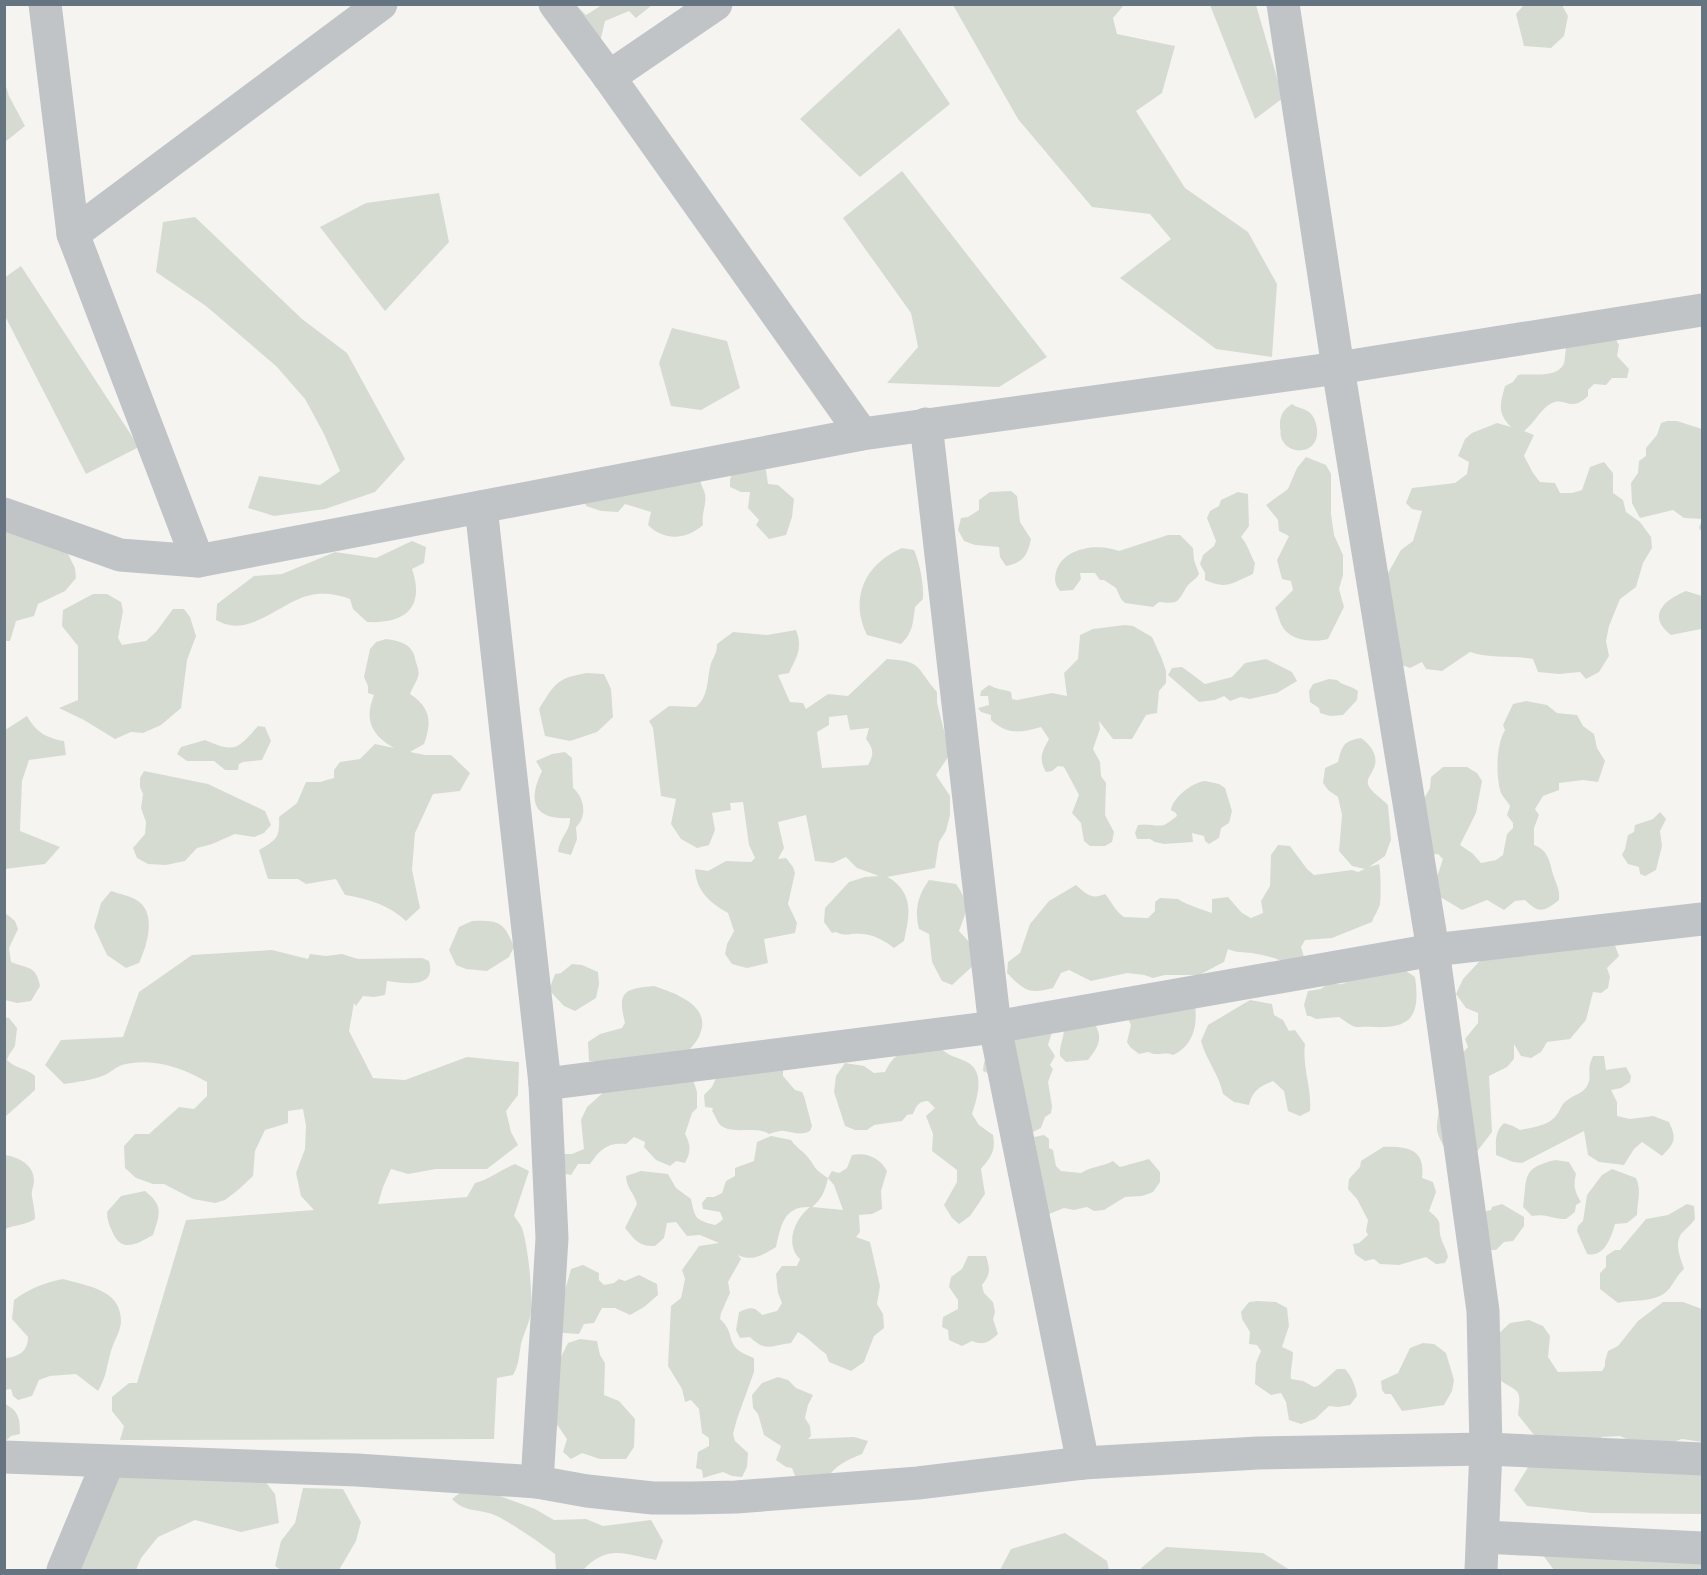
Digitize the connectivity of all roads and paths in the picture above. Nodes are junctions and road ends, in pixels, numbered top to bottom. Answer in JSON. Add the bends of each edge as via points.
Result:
{"nodes":[{"id":1,"x":45,"y":4,"type":"edge"},
{"id":2,"x":381,"y":4,"type":"edge"},
{"id":3,"x":555,"y":4,"type":"edge"},
{"id":4,"x":716,"y":4,"type":"edge"},
{"id":5,"x":1283,"y":4,"type":"edge"},
{"id":6,"x":609,"y":77,"type":"junction"},
{"id":7,"x":73,"y":234,"type":"junction"},
{"id":8,"x":1702,"y":310,"type":"edge"},
{"id":9,"x":1338,"y":368,"type":"junction"},
{"id":10,"x":926,"y":424,"type":"junction"},
{"id":11,"x":862,"y":434,"type":"junction"},
{"id":12,"x":481,"y":507,"type":"junction"},
{"id":13,"x":4,"y":514,"type":"edge"},
{"id":14,"x":198,"y":561,"type":"junction"},
{"id":15,"x":1702,"y":919,"type":"edge"},
{"id":16,"x":1433,"y":951,"type":"junction"},
{"id":17,"x":995,"y":1027,"type":"junction"},
{"id":18,"x":545,"y":1084,"type":"junction"},
{"id":19,"x":1486,"y":1449,"type":"junction"},
{"id":20,"x":4,"y":1457,"type":"edge"},
{"id":21,"x":1702,"y":1459,"type":"edge"},
{"id":22,"x":108,"y":1462,"type":"junction"},
{"id":23,"x":1083,"y":1463,"type":"junction"},
{"id":24,"x":537,"y":1482,"type":"junction"},
{"id":25,"x":1484,"y":1537,"type":"junction"},
{"id":26,"x":1702,"y":1548,"type":"edge"},
{"id":27,"x":63,"y":1570,"type":"edge"},
{"id":28,"x":1481,"y":1570,"type":"edge"}],
"edges":[{"from":1,"to":7,"type":"street"},
{"from":2,"to":7,"type":"street"},
{"from":3,"to":6,"type":"street"},
{"from":4,"to":6,"type":"street"},
{"from":5,"to":9,"type":"street"},
{"from":6,"to":11,"type":"street"},
{"from":7,"to":14,"type":"street"},
{"from":8,"to":9,"type":"street"},
{"from":9,"to":10,"type":"street"},
{"from":9,"to":16,"type":"street"},
{"from":10,"to":11,"type":"street"},
{"from":10,"to":17,"type":"street"},
{"from":11,"to":12,"type":"street"},
{"from":12,"to":14,"type":"street"},
{"from":12,"to":18,"type":"street"},
{"from":13,"to":14,"type":"street","via":[[120,555]]},
{"from":15,"to":16,"type":"street"},
{"from":16,"to":17,"type":"street"},
{"from":16,"to":19,"type":"street","via":[[1484,1311]]},
{"from":17,"to":18,"type":"street"},
{"from":17,"to":23,"type":"street"},
{"from":18,"to":24,"type":"street","via":[[552,1238]]},
{"from":19,"to":21,"type":"street"},
{"from":19,"to":23,"type":"street","via":[[1258,1453]]},
{"from":19,"to":25,"type":"street"},
{"from":20,"to":22,"type":"street"},
{"from":22,"to":24,"type":"street","via":[[357,1470]]},
{"from":22,"to":27,"type":"street"},
{"from":23,"to":24,"type":"street","via":[[918,1484],[736,1497],[653,1498]]},
{"from":25,"to":26,"type":"street"},
{"from":25,"to":28,"type":"street"}]}
